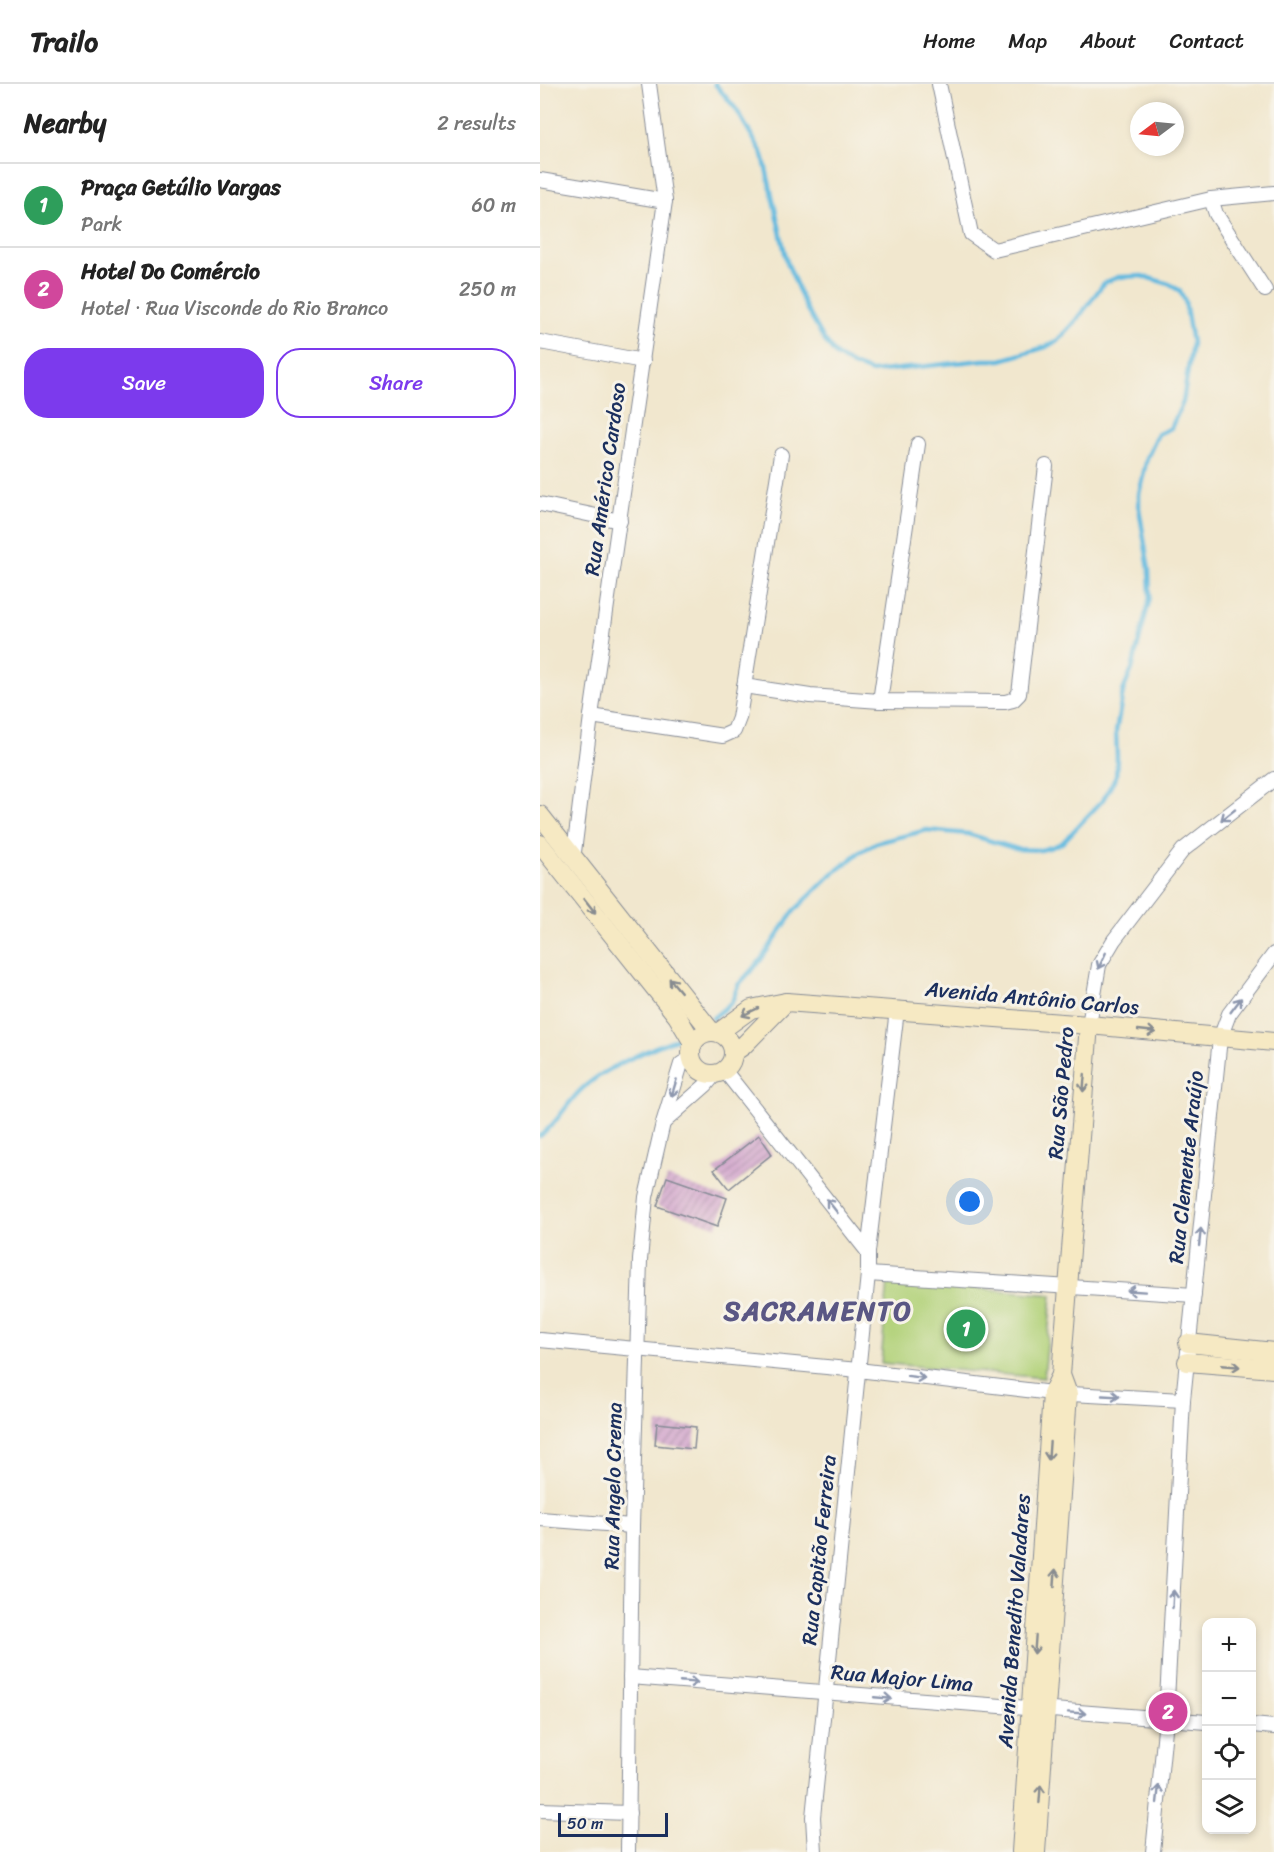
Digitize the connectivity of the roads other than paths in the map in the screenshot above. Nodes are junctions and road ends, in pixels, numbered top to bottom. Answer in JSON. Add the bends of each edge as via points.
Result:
{"nodes":[{"id":1,"x":649,"y":84,"type":"edge"},
{"id":2,"x":941,"y":84,"type":"edge"},
{"id":3,"x":540,"y":180,"type":"edge"},
{"id":4,"x":1274,"y":193,"type":"edge"},
{"id":5,"x":1211,"y":199,"type":"junction"},
{"id":6,"x":665,"y":201,"type":"junction"},
{"id":7,"x":1265,"y":290,"type":"dead end"},
{"id":8,"x":540,"y":342,"type":"edge"},
{"id":9,"x":643,"y":361,"type":"junction"},
{"id":10,"x":918,"y":444,"type":"dead end"},
{"id":11,"x":781,"y":455,"type":"dead end"},
{"id":12,"x":1046,"y":465,"type":"dead end"},
{"id":13,"x":540,"y":504,"type":"edge"},
{"id":14,"x":620,"y":521,"type":"junction"},
{"id":15,"x":744,"y":686,"type":"junction"},
{"id":16,"x":879,"y":701,"type":"junction"},
{"id":17,"x":591,"y":716,"type":"junction"},
{"id":18,"x":1274,"y":779,"type":"edge"},
{"id":19,"x":540,"y":815,"type":"edge"},
{"id":20,"x":540,"y":844,"type":"edge"},
{"id":21,"x":573,"y":857,"type":"junction"},
{"id":22,"x":570,"y":881,"type":"junction"},
{"id":23,"x":1274,"y":954,"type":"edge"},
{"id":24,"x":786,"y":1002,"type":"junction"},
{"id":25,"x":897,"y":1010,"type":"junction"},
{"id":26,"x":1089,"y":1025,"type":"junction"},
{"id":27,"x":715,"y":1032,"type":"junction"},
{"id":28,"x":1220,"y":1038,"type":"junction"},
{"id":29,"x":1274,"y":1042,"type":"edge"},
{"id":30,"x":692,"y":1050,"type":"junction"},
{"id":31,"x":733,"y":1053,"type":"junction"},
{"id":32,"x":719,"y":1072,"type":"junction"},
{"id":33,"x":663,"y":1123,"type":"junction"},
{"id":34,"x":868,"y":1252,"type":"junction"},
{"id":35,"x":868,"y":1274,"type":"junction"},
{"id":36,"x":1066,"y":1287,"type":"junction"},
{"id":37,"x":1194,"y":1295,"type":"junction"},
{"id":38,"x":540,"y":1340,"type":"edge"},
{"id":39,"x":1188,"y":1343,"type":"junction"},
{"id":40,"x":637,"y":1348,"type":"junction"},
{"id":41,"x":1274,"y":1352,"type":"edge"},
{"id":42,"x":1187,"y":1362,"type":"junction"},
{"id":43,"x":1274,"y":1369,"type":"edge"},
{"id":44,"x":858,"y":1370,"type":"junction"},
{"id":45,"x":1060,"y":1393,"type":"junction"},
{"id":46,"x":1184,"y":1400,"type":"junction"},
{"id":47,"x":540,"y":1519,"type":"edge"},
{"id":48,"x":632,"y":1526,"type":"junction"},
{"id":49,"x":630,"y":1677,"type":"junction"},
{"id":50,"x":826,"y":1693,"type":"junction"},
{"id":51,"x":1038,"y":1710,"type":"junction"},
{"id":52,"x":1166,"y":1719,"type":"junction"},
{"id":53,"x":1202,"y":1722,"type":"edge"},
{"id":54,"x":1256,"y":1725,"type":"edge"},
{"id":55,"x":1274,"y":1727,"type":"edge"},
{"id":56,"x":540,"y":1810,"type":"edge"},
{"id":57,"x":629,"y":1813,"type":"junction"},
{"id":58,"x":628,"y":1852,"type":"edge"},
{"id":59,"x":815,"y":1852,"type":"edge"},
{"id":60,"x":1021,"y":1852,"type":"edge"},
{"id":61,"x":1036,"y":1852,"type":"edge"},
{"id":62,"x":1153,"y":1852,"type":"edge"}],
"edges":[{"from":1,"to":6,"type":"street","name":"Rua Américo Cardoso"},
{"from":2,"to":5,"type":"street","via":[[971,234],[994,250]]},
{"from":3,"to":6,"type":"street"},
{"from":4,"to":5,"type":"street"},
{"from":5,"to":7,"type":"street","via":[[1216,214]]},
{"from":6,"to":9,"type":"street","name":"Rua Américo Cardoso"},
{"from":8,"to":9,"type":"street"},
{"from":9,"to":14,"type":"street","name":"Rua Américo Cardoso"},
{"from":10,"to":16,"type":"street"},
{"from":11,"to":15,"type":"street"},
{"from":12,"to":16,"type":"street","via":[[1019,694],[1005,702]]},
{"from":13,"to":14,"type":"street"},
{"from":14,"to":17,"type":"street","name":"Rua Américo Cardoso"},
{"from":15,"to":16,"type":"street"},
{"from":15,"to":17,"type":"street","via":[[738,725],[723,736]]},
{"from":17,"to":21,"type":"street","name":"Rua Américo Cardoso"},
{"from":18,"to":26,"type":"street","name":"Rua São Pedro","one_way":true,"via":[[1183,850],[1114,939],[1099,965]]},
{"from":19,"to":21,"type":"main road"},
{"from":20,"to":22,"type":"main road"},
{"from":21,"to":22,"type":"street","name":"Rua Américo Cardoso"},
{"from":27,"to":21,"type":"main road","one_way":true},
{"from":22,"to":30,"type":"main road","one_way":true,"via":[[677,1016]]},
{"from":28,"to":23,"type":"street","name":"Rua Clemente Araújo","one_way":true,"via":[[1229,1014]]},
{"from":24,"to":25,"type":"main road","name":"Avenida Antônio Carlos"},
{"from":24,"to":27,"type":"main road","name":"Avenida Antônio Carlos","one_way":true,"via":[[751,1009]]},
{"from":24,"to":31,"type":"main road"},
{"from":25,"to":26,"type":"main road","name":"Avenida Antônio Carlos"},
{"from":25,"to":34,"type":"street","name":"Rua Capitão Ferreira"},
{"from":26,"to":28,"type":"main road","name":"Avenida Antônio Carlos","one_way":true},
{"from":26,"to":36,"type":"main road","name":"Rua São Pedro","one_way":true},
{"from":27,"to":30,"type":"main road","via":[[700,1035]]},
{"from":27,"to":31,"type":"main road","via":[[729,1040]]},
{"from":28,"to":29,"type":"main road","name":"Avenida Antônio Carlos"},
{"from":37,"to":28,"type":"street","name":"Rua Clemente Araújo","one_way":true},
{"from":30,"to":32,"type":"main road","via":[[694,1063],[703,1072]]},
{"from":30,"to":33,"type":"street","name":"Rua Angelo Crema","one_way":true,"via":[[681,1064]]},
{"from":31,"to":32,"type":"main road","via":[[729,1066]]},
{"from":32,"to":33,"type":"street"},
{"from":34,"to":32,"type":"street","one_way":true},
{"from":33,"to":40,"type":"street","name":"Rua Angelo Crema","via":[[646,1197]]},
{"from":34,"to":35,"type":"street","name":"Rua Capitão Ferreira"},
{"from":35,"to":36,"type":"street"},
{"from":35,"to":44,"type":"street","name":"Rua Capitão Ferreira"},
{"from":37,"to":36,"type":"street","one_way":true},
{"from":36,"to":45,"type":"main road","name":"Rua São Pedro"},
{"from":37,"to":39,"type":"street","name":"Rua Clemente Araújo"},
{"from":38,"to":40,"type":"street"},
{"from":39,"to":41,"type":"main road"},
{"from":39,"to":42,"type":"street","name":"Rua Clemente Araújo"},
{"from":40,"to":44,"type":"street"},
{"from":40,"to":48,"type":"street","name":"Rua Angelo Crema"},
{"from":42,"to":43,"type":"main road","one_way":true},
{"from":42,"to":46,"type":"street","name":"Rua Clemente Araújo"},
{"from":44,"to":45,"type":"street","one_way":true},
{"from":44,"to":50,"type":"street","name":"Rua Capitão Ferreira"},
{"from":45,"to":46,"type":"street","one_way":true},
{"from":45,"to":51,"type":"main road","name":"Avenida Benedito Valadares"},
{"from":52,"to":46,"type":"street","name":"Rua Clemente Araújo","one_way":true},
{"from":47,"to":48,"type":"street"},
{"from":48,"to":49,"type":"street","name":"Rua Angelo Crema"},
{"from":49,"to":50,"type":"street","name":"Rua Major Lima","one_way":true},
{"from":49,"to":57,"type":"street","name":"Rua Angelo Crema"},
{"from":50,"to":51,"type":"street","name":"Rua Major Lima","one_way":true},
{"from":50,"to":59,"type":"street","name":"Rua Capitão Ferreira","via":[[813,1817]]},
{"from":51,"to":52,"type":"street","name":"Rua Major Lima","one_way":true},
{"from":51,"to":60,"type":"main road","name":"Avenida Benedito Valadares"},
{"from":61,"to":51,"type":"main road","name":"Avenida Benedito Valadares","one_way":true},
{"from":52,"to":53,"type":"street","name":"Rua Major Lima"},
{"from":62,"to":52,"type":"street","name":"Rua Clemente Araújo","one_way":true},
{"from":54,"to":55,"type":"street"},
{"from":56,"to":57,"type":"street"},
{"from":57,"to":58,"type":"street","name":"Rua Angelo Crema"}]}
